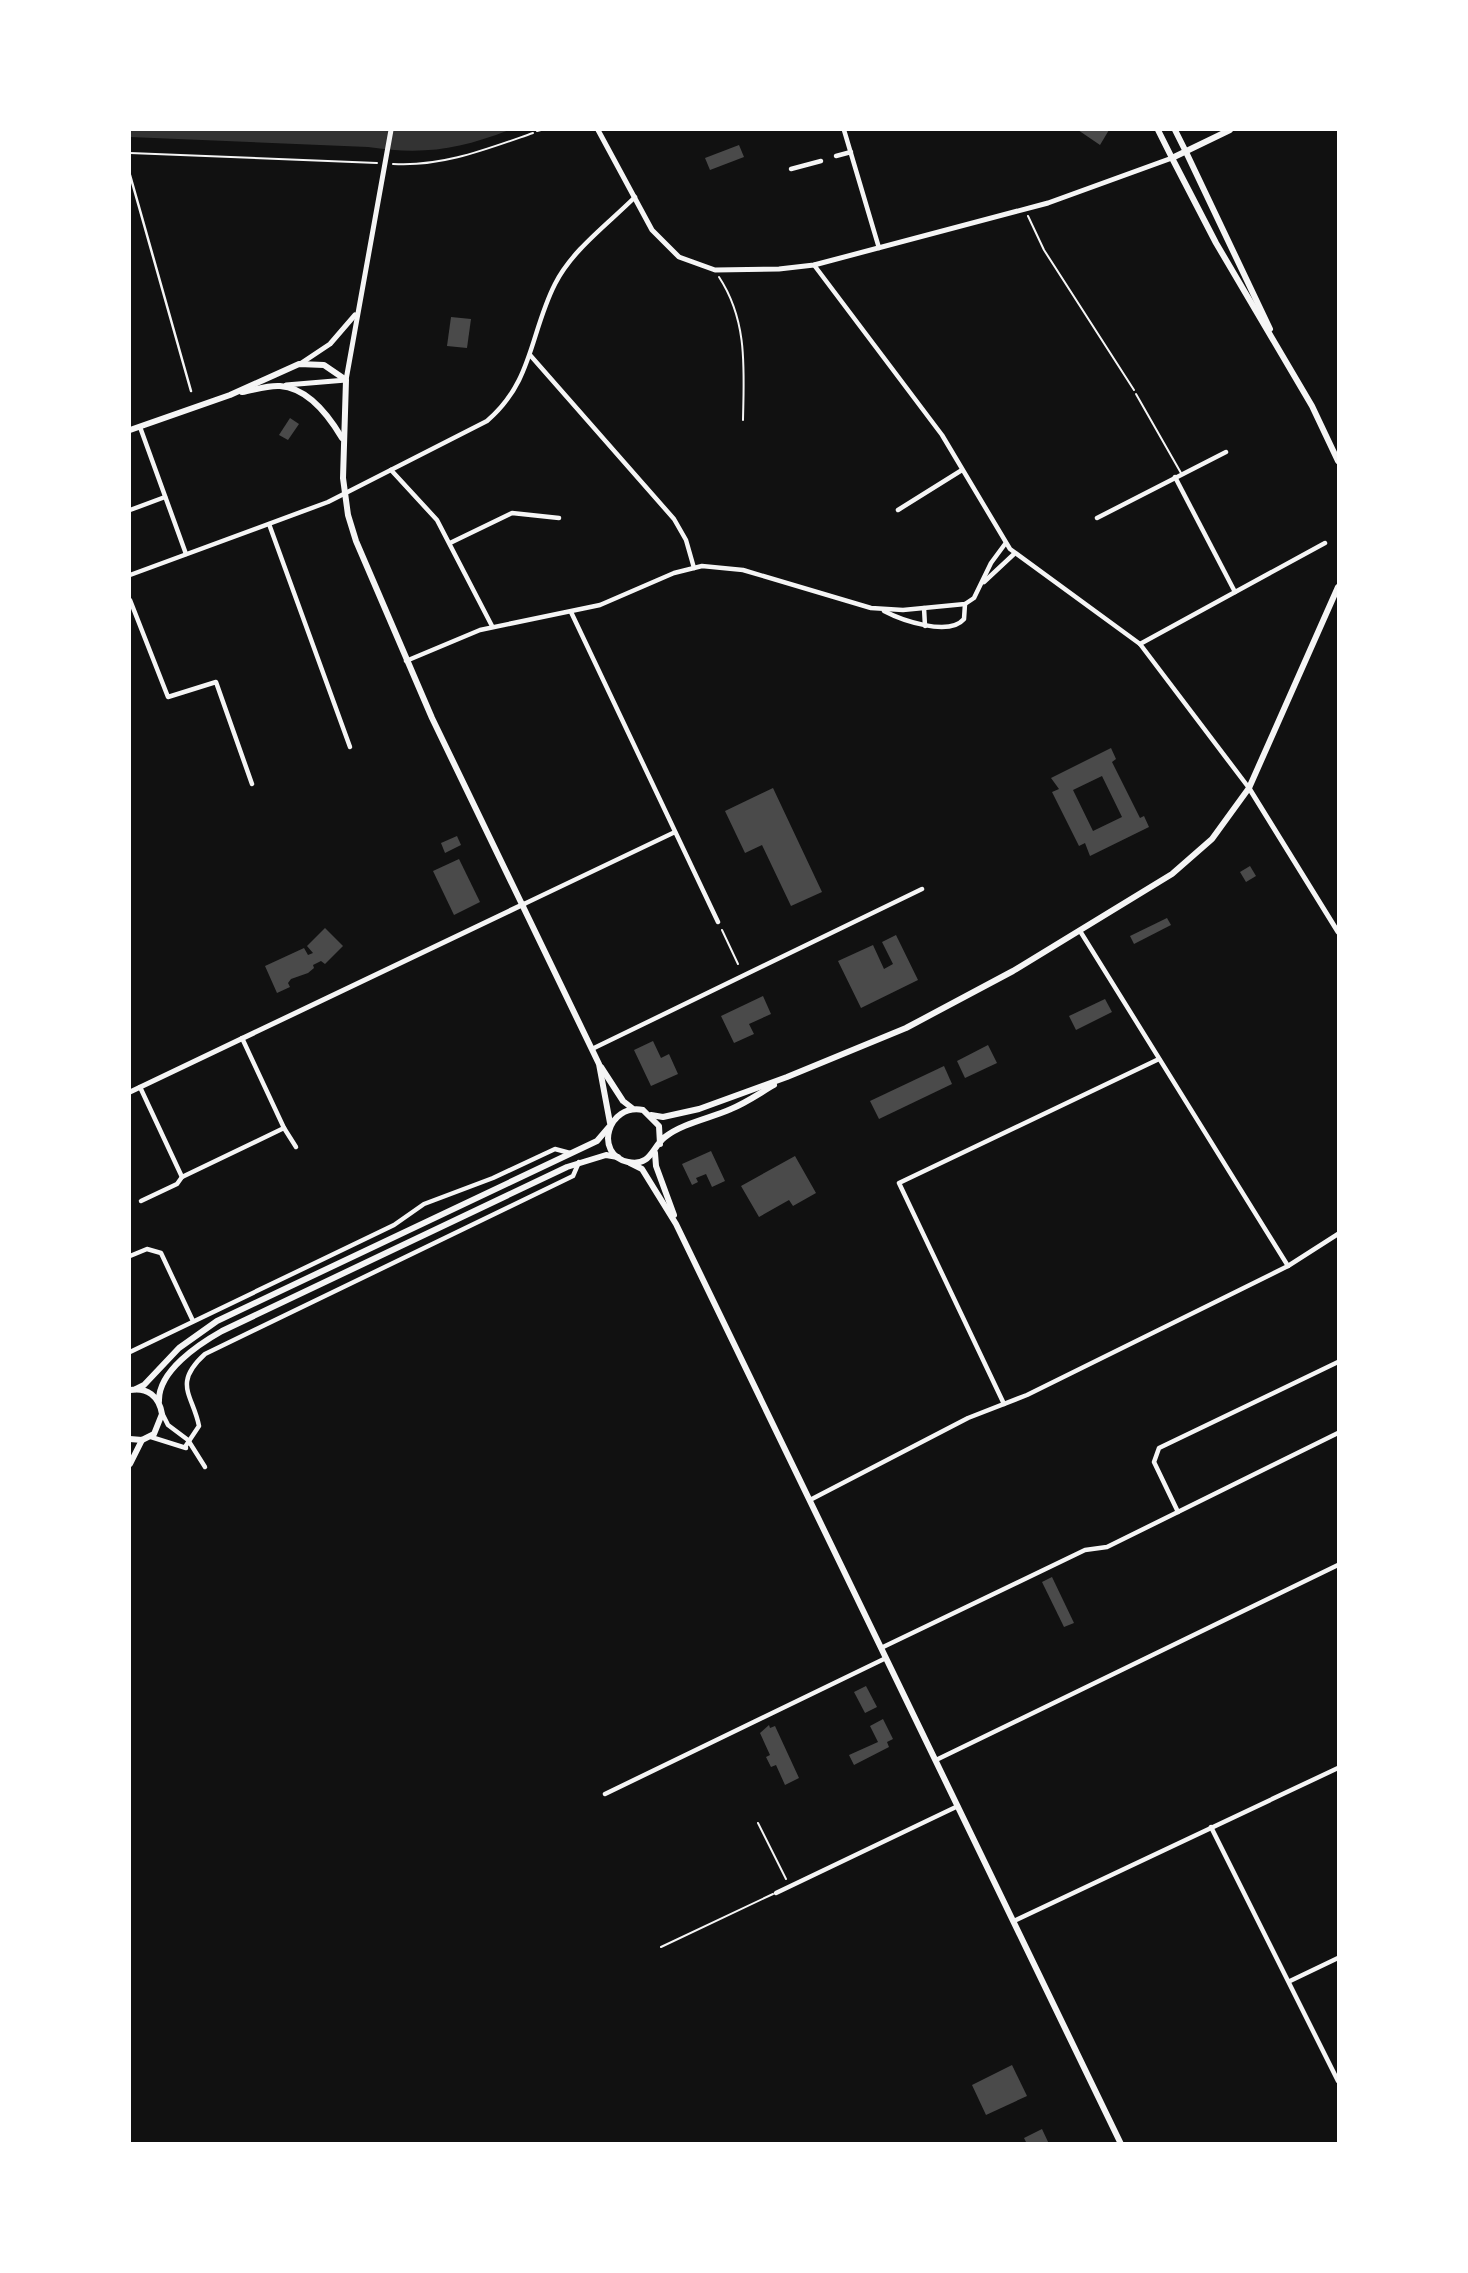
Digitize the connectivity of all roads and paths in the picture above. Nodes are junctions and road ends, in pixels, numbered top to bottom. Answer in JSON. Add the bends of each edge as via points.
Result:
{"nodes":[{"id":1,"x":391,"y":130,"type":"edge"},
{"id":2,"x":539,"y":130,"type":"edge"},
{"id":3,"x":598,"y":130,"type":"edge"},
{"id":4,"x":844,"y":130,"type":"edge"},
{"id":5,"x":1158,"y":130,"type":"edge"},
{"id":6,"x":1175,"y":130,"type":"edge"},
{"id":7,"x":1230,"y":130,"type":"edge"},
{"id":8,"x":851,"y":152,"type":"junction"},
{"id":9,"x":1186,"y":152,"type":"junction"},
{"id":10,"x":130,"y":153,"type":"edge"},
{"id":11,"x":836,"y":156,"type":"dead end"},
{"id":12,"x":1172,"y":158,"type":"junction"},
{"id":13,"x":821,"y":161,"type":"dead end"},
{"id":14,"x":791,"y":169,"type":"dead end"},
{"id":15,"x":130,"y":175,"type":"edge"},
{"id":16,"x":635,"y":197,"type":"junction"},
{"id":17,"x":1028,"y":216,"type":"dead end"},
{"id":18,"x":879,"y":248,"type":"junction"},
{"id":19,"x":814,"y":265,"type":"junction"},
{"id":20,"x":715,"y":270,"type":"junction"},
{"id":21,"x":356,"y":312,"type":"junction"},
{"id":22,"x":1282,"y":352,"type":"junction"},
{"id":23,"x":530,"y":355,"type":"junction"},
{"id":24,"x":299,"y":364,"type":"junction"},
{"id":25,"x":345,"y":380,"type":"junction"},
{"id":26,"x":281,"y":386,"type":"junction"},
{"id":27,"x":191,"y":391,"type":"dead end"},
{"id":28,"x":1136,"y":394,"type":"joint"},
{"id":29,"x":230,"y":395,"type":"junction"},
{"id":30,"x":743,"y":420,"type":"dead end"},
{"id":31,"x":140,"y":427,"type":"junction"},
{"id":32,"x":130,"y":430,"type":"edge"},
{"id":33,"x":343,"y":439,"type":"junction"},
{"id":34,"x":1226,"y":452,"type":"dead end"},
{"id":35,"x":1339,"y":461,"type":"edge"},
{"id":36,"x":391,"y":470,"type":"junction"},
{"id":37,"x":962,"y":470,"type":"junction"},
{"id":38,"x":1181,"y":474,"type":"junction"},
{"id":39,"x":1175,"y":477,"type":"junction"},
{"id":40,"x":345,"y":494,"type":"junction"},
{"id":41,"x":165,"y":497,"type":"junction"},
{"id":42,"x":130,"y":510,"type":"edge"},
{"id":43,"x":898,"y":510,"type":"dead end"},
{"id":44,"x":559,"y":518,"type":"dead end"},
{"id":45,"x":1097,"y":518,"type":"dead end"},
{"id":46,"x":269,"y":524,"type":"junction"},
{"id":47,"x":450,"y":542,"type":"junction"},
{"id":48,"x":1325,"y":543,"type":"dead end"},
{"id":49,"x":1005,"y":544,"type":"junction"},
{"id":50,"x":186,"y":554,"type":"junction"},
{"id":51,"x":1014,"y":554,"type":"junction"},
{"id":52,"x":694,"y":568,"type":"junction"},
{"id":53,"x":130,"y":575,"type":"edge"},
{"id":54,"x":983,"y":582,"type":"junction"},
{"id":55,"x":1339,"y":587,"type":"edge"},
{"id":56,"x":1236,"y":592,"type":"junction"},
{"id":57,"x":130,"y":600,"type":"edge"},
{"id":58,"x":965,"y":604,"type":"junction"},
{"id":59,"x":924,"y":608,"type":"junction"},
{"id":60,"x":880,"y":609,"type":"junction"},
{"id":61,"x":571,"y":612,"type":"junction"},
{"id":62,"x":492,"y":626,"type":"junction"},
{"id":63,"x":925,"y":626,"type":"junction"},
{"id":64,"x":1140,"y":644,"type":"junction"},
{"id":65,"x":406,"y":661,"type":"junction"},
{"id":66,"x":350,"y":747,"type":"dead end"},
{"id":67,"x":252,"y":784,"type":"dead end"},
{"id":68,"x":1249,"y":788,"type":"junction"},
{"id":69,"x":675,"y":832,"type":"junction"},
{"id":70,"x":922,"y":889,"type":"dead end"},
{"id":71,"x":524,"y":904,"type":"junction"},
{"id":72,"x":718,"y":922,"type":"joint"},
{"id":73,"x":1080,"y":931,"type":"junction"},
{"id":74,"x":1339,"y":932,"type":"edge"},
{"id":75,"x":738,"y":964,"type":"dead end"},
{"id":76,"x":242,"y":1038,"type":"junction"},
{"id":77,"x":592,"y":1049,"type":"junction"},
{"id":78,"x":1159,"y":1059,"type":"junction"},
{"id":79,"x":599,"y":1064,"type":"junction"},
{"id":80,"x":787,"y":1077,"type":"junction"},
{"id":81,"x":139,"y":1087,"type":"junction"},
{"id":82,"x":130,"y":1092,"type":"edge"},
{"id":83,"x":634,"y":1109,"type":"junction"},
{"id":84,"x":651,"y":1115,"type":"junction"},
{"id":85,"x":610,"y":1125,"type":"junction"},
{"id":86,"x":284,"y":1128,"type":"junction"},
{"id":87,"x":660,"y":1144,"type":"junction"},
{"id":88,"x":296,"y":1147,"type":"dead end"},
{"id":89,"x":571,"y":1153,"type":"junction"},
{"id":90,"x":656,"y":1153,"type":"junction"},
{"id":91,"x":618,"y":1157,"type":"junction"},
{"id":92,"x":579,"y":1163,"type":"junction"},
{"id":93,"x":630,"y":1163,"type":"junction"},
{"id":94,"x":182,"y":1177,"type":"junction"},
{"id":95,"x":141,"y":1201,"type":"dead end"},
{"id":96,"x":676,"y":1224,"type":"junction"},
{"id":97,"x":1339,"y":1234,"type":"edge"},
{"id":98,"x":130,"y":1256,"type":"edge"},
{"id":99,"x":1288,"y":1266,"type":"junction"},
{"id":100,"x":193,"y":1321,"type":"junction"},
{"id":101,"x":130,"y":1352,"type":"edge"},
{"id":102,"x":1339,"y":1362,"type":"edge"},
{"id":103,"x":132,"y":1390,"type":"edge"},
{"id":104,"x":159,"y":1401,"type":"junction"},
{"id":105,"x":1004,"y":1404,"type":"junction"},
{"id":106,"x":162,"y":1414,"type":"junction"},
{"id":107,"x":1339,"y":1433,"type":"edge"},
{"id":108,"x":150,"y":1437,"type":"junction"},
{"id":109,"x":130,"y":1439,"type":"edge"},
{"id":110,"x":142,"y":1440,"type":"junction"},
{"id":111,"x":189,"y":1441,"type":"junction"},
{"id":112,"x":185,"y":1447,"type":"junction"},
{"id":113,"x":193,"y":1448,"type":"junction"},
{"id":114,"x":130,"y":1464,"type":"edge"},
{"id":115,"x":205,"y":1467,"type":"dead end"},
{"id":116,"x":810,"y":1500,"type":"junction"},
{"id":117,"x":1178,"y":1512,"type":"junction"},
{"id":118,"x":1339,"y":1565,"type":"edge"},
{"id":119,"x":881,"y":1647,"type":"junction"},
{"id":120,"x":886,"y":1658,"type":"junction"},
{"id":121,"x":936,"y":1760,"type":"junction"},
{"id":122,"x":1339,"y":1768,"type":"edge"},
{"id":123,"x":605,"y":1794,"type":"dead end"},
{"id":124,"x":958,"y":1806,"type":"junction"},
{"id":125,"x":758,"y":1824,"type":"dead end"},
{"id":126,"x":1211,"y":1827,"type":"junction"},
{"id":127,"x":790,"y":1886,"type":"junction"},
{"id":128,"x":776,"y":1893,"type":"joint"},
{"id":129,"x":1014,"y":1921,"type":"junction"},
{"id":130,"x":661,"y":1947,"type":"dead end"},
{"id":131,"x":1339,"y":1958,"type":"edge"},
{"id":132,"x":1290,"y":1981,"type":"junction"},
{"id":133,"x":1339,"y":2081,"type":"edge"},
{"id":134,"x":1121,"y":2144,"type":"edge"}],
"edges":[{"from":1,"to":21,"type":"street"},
{"from":2,"to":10,"type":"path","via":[[433,163]]},
{"from":3,"to":16,"type":"street"},
{"from":4,"to":8,"type":"street"},
{"from":5,"to":12,"type":"main road"},
{"from":6,"to":9,"type":"main road"},
{"from":7,"to":9,"type":"main road"},
{"from":8,"to":11,"type":"street"},
{"from":8,"to":18,"type":"street"},
{"from":9,"to":12,"type":"main road"},
{"from":9,"to":22,"type":"main road"},
{"from":12,"to":18,"type":"street","via":[[1048,203]]},
{"from":12,"to":22,"type":"main road","via":[[1216,243]]},
{"from":13,"to":14,"type":"street"},
{"from":15,"to":27,"type":"street"},
{"from":16,"to":20,"type":"street","via":[[664,246],[688,262]]},
{"from":16,"to":23,"type":"street","via":[[560,275]]},
{"from":17,"to":28,"type":"path"},
{"from":18,"to":19,"type":"street"},
{"from":19,"to":20,"type":"street"},
{"from":19,"to":37,"type":"street","via":[[923,409]]},
{"from":20,"to":30,"type":"path","via":[[732,296],[739,320]]},
{"from":21,"to":24,"type":"street","via":[[330,344]]},
{"from":21,"to":25,"type":"street"},
{"from":22,"to":35,"type":"main road"},
{"from":23,"to":36,"type":"street","via":[[512,396],[494,415]]},
{"from":23,"to":52,"type":"street","via":[[674,519]]},
{"from":24,"to":25,"type":"main road","via":[[324,365]]},
{"from":24,"to":29,"type":"main road"},
{"from":25,"to":26,"type":"street"},
{"from":25,"to":33,"type":"main road"},
{"from":26,"to":29,"type":"main road"},
{"from":26,"to":33,"type":"main road","via":[[316,404]]},
{"from":28,"to":38,"type":"lane"},
{"from":29,"to":31,"type":"main road"},
{"from":31,"to":32,"type":"main road"},
{"from":31,"to":41,"type":"street"},
{"from":33,"to":40,"type":"main road"},
{"from":34,"to":38,"type":"street"},
{"from":36,"to":40,"type":"street"},
{"from":36,"to":47,"type":"street","via":[[429,509]]},
{"from":37,"to":43,"type":"street"},
{"from":37,"to":49,"type":"street"},
{"from":38,"to":39,"type":"street"},
{"from":39,"to":45,"type":"street"},
{"from":39,"to":56,"type":"street"},
{"from":40,"to":46,"type":"street"},
{"from":40,"to":65,"type":"main road","via":[[356,541]]},
{"from":41,"to":42,"type":"street"},
{"from":41,"to":50,"type":"street"},
{"from":44,"to":47,"type":"street","via":[[512,513]]},
{"from":46,"to":50,"type":"street"},
{"from":46,"to":66,"type":"street"},
{"from":47,"to":62,"type":"street"},
{"from":48,"to":56,"type":"street"},
{"from":49,"to":51,"type":"street"},
{"from":49,"to":54,"type":"street"},
{"from":50,"to":53,"type":"street"},
{"from":51,"to":54,"type":"street"},
{"from":51,"to":64,"type":"street"},
{"from":52,"to":60,"type":"street","via":[[743,569]]},
{"from":52,"to":61,"type":"street"},
{"from":54,"to":58,"type":"street"},
{"from":55,"to":68,"type":"main road"},
{"from":56,"to":64,"type":"street"},
{"from":57,"to":67,"type":"street","via":[[169,698],[216,682]]},
{"from":58,"to":59,"type":"street"},
{"from":58,"to":63,"type":"street","via":[[960,624]]},
{"from":59,"to":60,"type":"street"},
{"from":59,"to":63,"type":"street"},
{"from":60,"to":63,"type":"street"},
{"from":61,"to":62,"type":"street"},
{"from":61,"to":69,"type":"street"},
{"from":62,"to":65,"type":"street"},
{"from":64,"to":68,"type":"street"},
{"from":65,"to":71,"type":"main road"},
{"from":68,"to":73,"type":"main road","via":[[1223,827],[1192,858]]},
{"from":68,"to":74,"type":"street"},
{"from":69,"to":71,"type":"street"},
{"from":69,"to":72,"type":"street"},
{"from":70,"to":77,"type":"street"},
{"from":71,"to":76,"type":"street"},
{"from":71,"to":77,"type":"main road"},
{"from":72,"to":75,"type":"path"},
{"from":73,"to":78,"type":"street"},
{"from":73,"to":80,"type":"main road","via":[[928,1017]]},
{"from":76,"to":81,"type":"street"},
{"from":76,"to":86,"type":"street"},
{"from":77,"to":79,"type":"main road"},
{"from":78,"to":99,"type":"street"},
{"from":78,"to":105,"type":"street","via":[[899,1184]]},
{"from":79,"to":83,"type":"main road","via":[[623,1101]]},
{"from":79,"to":85,"type":"main road"},
{"from":80,"to":84,"type":"main road","via":[[692,1111]]},
{"from":80,"to":87,"type":"main road","via":[[733,1108],[667,1136]]},
{"from":81,"to":82,"type":"street"},
{"from":81,"to":94,"type":"street"},
{"from":83,"to":84,"type":"main road"},
{"from":83,"to":85,"type":"main road","via":[[620,1113]]},
{"from":84,"to":87,"type":"main road","via":[[661,1130]]},
{"from":85,"to":89,"type":"main road","via":[[597,1141]]},
{"from":85,"to":91,"type":"main road","via":[[609,1146]]},
{"from":86,"to":88,"type":"street"},
{"from":86,"to":94,"type":"street"},
{"from":87,"to":90,"type":"main road"},
{"from":89,"to":100,"type":"street","via":[[555,1149],[424,1204],[387,1229]]},
{"from":89,"to":103,"type":"main road","via":[[217,1321],[179,1348],[144,1385]]},
{"from":90,"to":93,"type":"main road"},
{"from":90,"to":96,"type":"main road","via":[[656,1166]]},
{"from":91,"to":92,"type":"main road","via":[[606,1155]]},
{"from":91,"to":93,"type":"main road"},
{"from":92,"to":104,"type":"main road","via":[[212,1336],[179,1363]]},
{"from":92,"to":111,"type":"street","via":[[573,1176],[211,1349],[196,1362],[188,1378],[188,1402],[199,1423]]},
{"from":93,"to":96,"type":"main road","via":[[642,1169]]},
{"from":94,"to":95,"type":"street","via":[[177,1184]]},
{"from":96,"to":116,"type":"main road"},
{"from":97,"to":99,"type":"street"},
{"from":98,"to":100,"type":"street","via":[[147,1249],[161,1253]]},
{"from":99,"to":105,"type":"street"},
{"from":100,"to":101,"type":"street"},
{"from":102,"to":117,"type":"street","via":[[1159,1448],[1154,1462]]},
{"from":103,"to":104,"type":"main road","via":[[149,1392]]},
{"from":104,"to":106,"type":"main road"},
{"from":105,"to":116,"type":"street"},
{"from":106,"to":108,"type":"main road"},
{"from":106,"to":111,"type":"street"},
{"from":107,"to":117,"type":"street"},
{"from":108,"to":110,"type":"main road"},
{"from":108,"to":112,"type":"street"},
{"from":109,"to":110,"type":"main road"},
{"from":110,"to":114,"type":"main road"},
{"from":111,"to":112,"type":"street"},
{"from":111,"to":113,"type":"street"},
{"from":112,"to":113,"type":"street"},
{"from":113,"to":115,"type":"street"},
{"from":116,"to":119,"type":"main road"},
{"from":117,"to":119,"type":"street","via":[[1107,1547],[1085,1550]]},
{"from":118,"to":121,"type":"street"},
{"from":119,"to":120,"type":"main road"},
{"from":120,"to":121,"type":"main road"},
{"from":120,"to":123,"type":"street"},
{"from":121,"to":124,"type":"main road"},
{"from":122,"to":126,"type":"street"},
{"from":124,"to":127,"type":"street"},
{"from":124,"to":129,"type":"main road"},
{"from":125,"to":127,"type":"path"},
{"from":126,"to":129,"type":"street"},
{"from":126,"to":132,"type":"street","via":[[1276,1962]]},
{"from":127,"to":128,"type":"street"},
{"from":128,"to":130,"type":"lane"},
{"from":129,"to":134,"type":"main road"},
{"from":131,"to":132,"type":"street"},
{"from":132,"to":133,"type":"street"}]}
